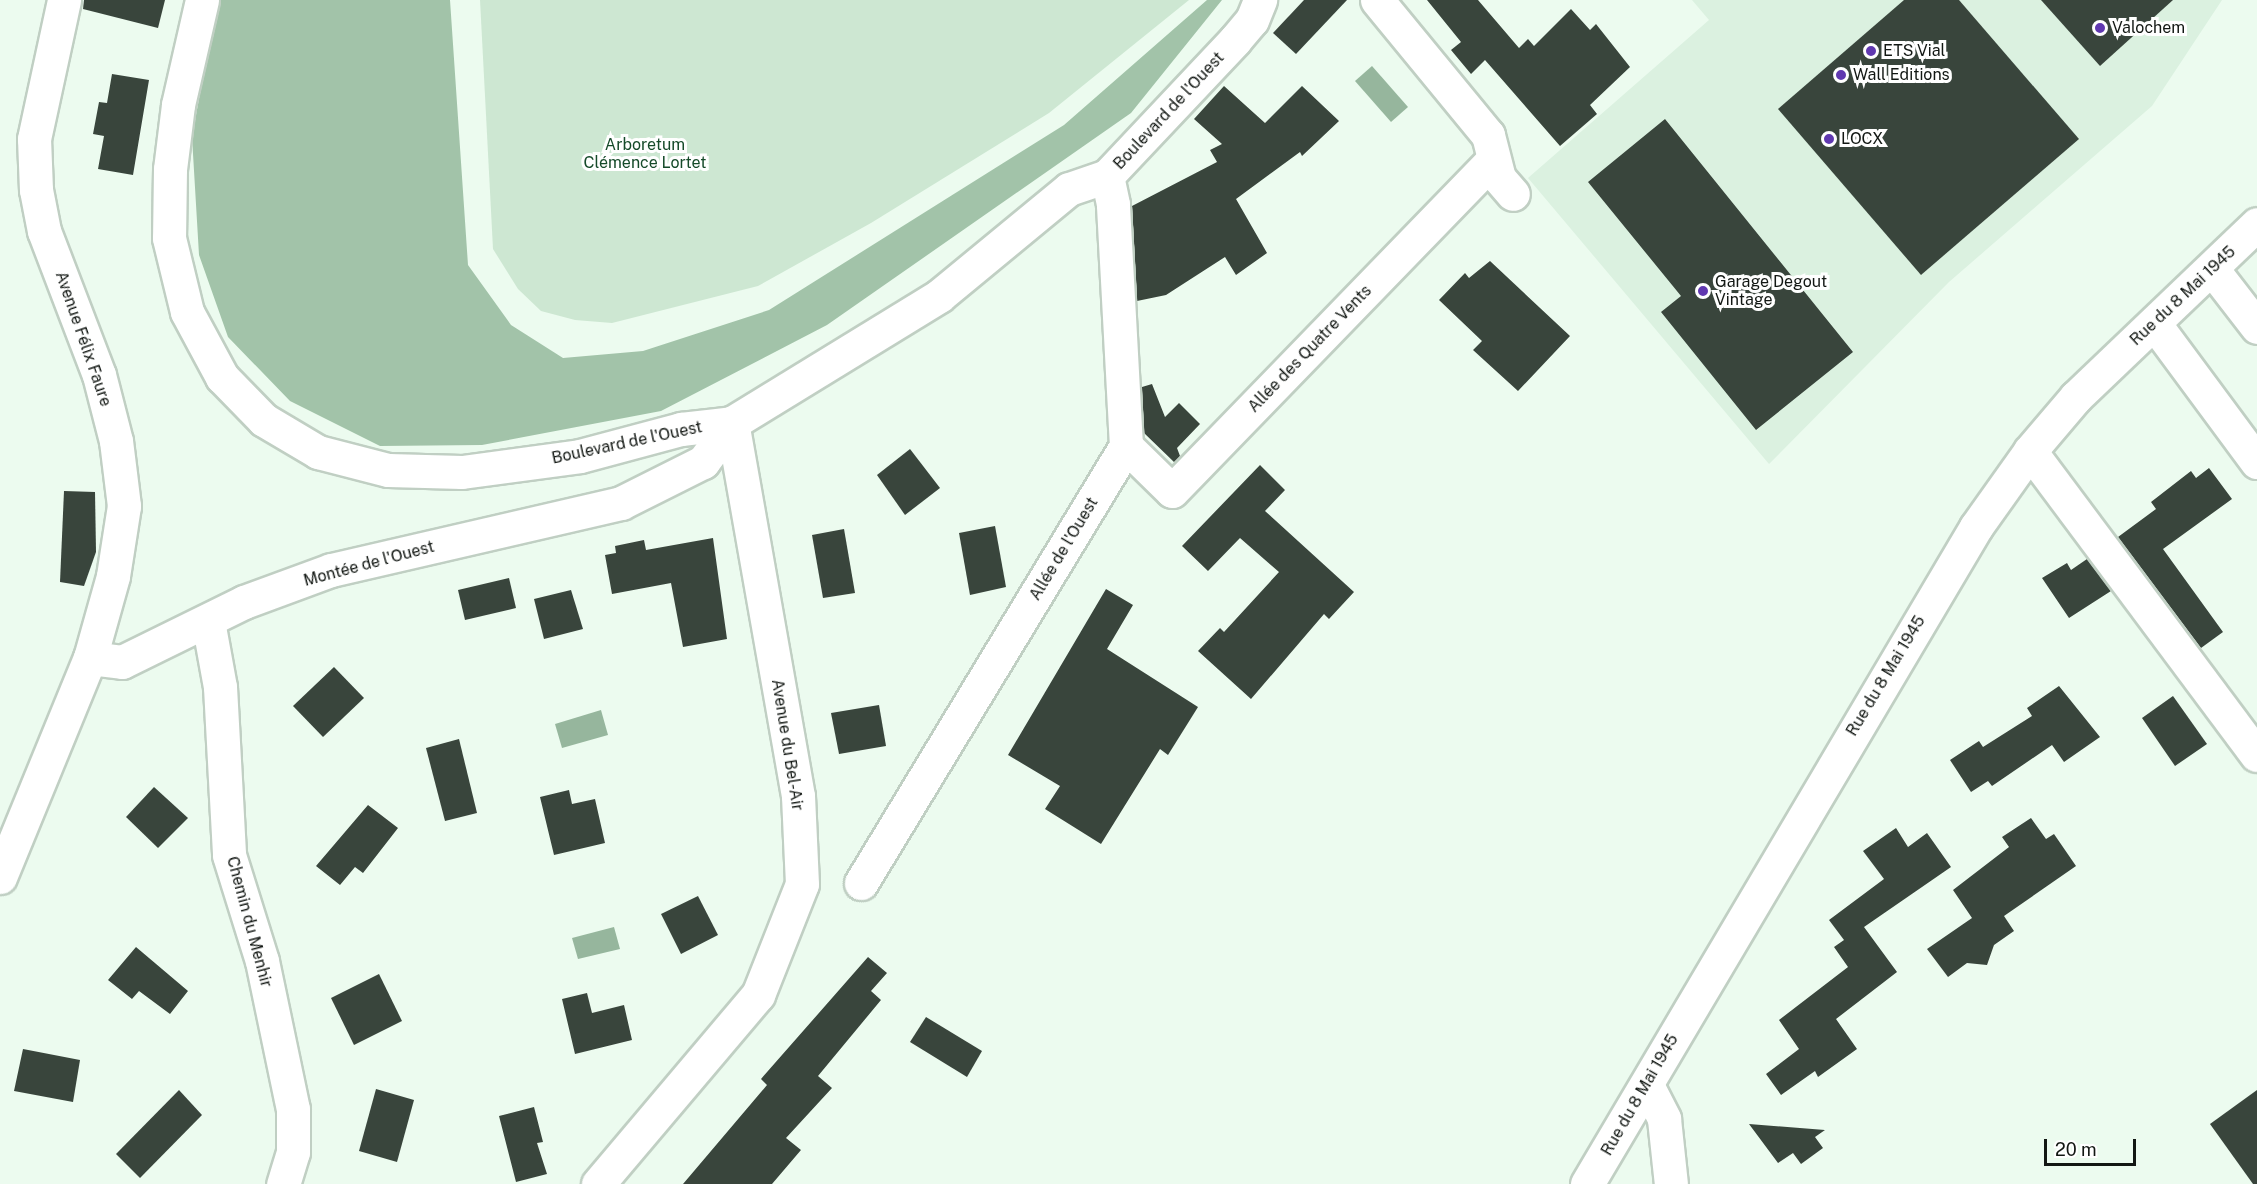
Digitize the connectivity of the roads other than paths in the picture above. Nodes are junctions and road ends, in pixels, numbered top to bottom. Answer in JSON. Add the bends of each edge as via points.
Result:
{"nodes":[{"id":1,"x":64,"y":0,"type":"edge"},
{"id":2,"x":202,"y":0,"type":"edge"},
{"id":3,"x":1260,"y":0,"type":"edge"},
{"id":4,"x":1377,"y":0,"type":"edge"},
{"id":5,"x":1493,"y":160,"type":"junction"},
{"id":6,"x":1107,"y":177,"type":"junction"},
{"id":7,"x":1513,"y":194,"type":"dead end"},
{"id":8,"x":2257,"y":224,"type":"edge"},
{"id":9,"x":2213,"y":270,"type":"junction"},
{"id":10,"x":2154,"y":323,"type":"junction"},
{"id":11,"x":2257,"y":327,"type":"edge"},
{"id":12,"x":732,"y":423,"type":"junction"},
{"id":13,"x":681,"y":429,"type":"junction"},
{"id":14,"x":1126,"y":446,"type":"junction"},
{"id":15,"x":2030,"y":451,"type":"junction"},
{"id":16,"x":2257,"y":462,"type":"edge"},
{"id":17,"x":657,"y":485,"type":"junction"},
{"id":18,"x":208,"y":621,"type":"junction"},
{"id":19,"x":90,"y":658,"type":"junction"},
{"id":20,"x":2257,"y":755,"type":"edge"},
{"id":21,"x":0,"y":877,"type":"edge"},
{"id":22,"x":861,"y":883,"type":"dead end"},
{"id":23,"x":1647,"y":1085,"type":"junction"},
{"id":24,"x":283,"y":1184,"type":"edge"},
{"id":25,"x":598,"y":1184,"type":"edge"},
{"id":26,"x":1587,"y":1184,"type":"edge"},
{"id":27,"x":1671,"y":1184,"type":"edge"}],
"edges":[{"from":1,"to":19,"type":"street","name":"Avenue Félix Faure","via":[[34,139],[36,190],[44,231],[99,375],[116,441],[124,506],[112,576]]},
{"from":2,"to":13,"type":"street","name":"Boulevard de l'Ouest","via":[[178,105],[170,169],[169,238],[187,312],[222,377],[264,420],[318,452],[388,470],[452,472],[580,456]]},
{"from":3,"to":6,"type":"street","name":"Boulevard de l'Ouest","via":[[1252,20],[1235,40]]},
{"from":4,"to":5,"type":"street","via":[[1488,135]]},
{"from":5,"to":7,"type":"street","via":[[1499,178]]},
{"from":5,"to":14,"type":"street","name":"Allée des Quatre Vents","via":[[1172,491]]},
{"from":6,"to":12,"type":"street","name":"Boulevard de l'Ouest","via":[[1069,189],[939,296]]},
{"from":6,"to":14,"type":"street","via":[[1113,204]]},
{"from":8,"to":9,"type":"street","name":"Rue du 8 Mai 1945"},
{"from":9,"to":10,"type":"street","name":"Rue du 8 Mai 1945"},
{"from":9,"to":11,"type":"street"},
{"from":10,"to":15,"type":"street","name":"Rue du 8 Mai 1945","via":[[2076,397]]},
{"from":10,"to":16,"type":"street"},
{"from":12,"to":13,"type":"street","name":"Boulevard de l'Ouest"},
{"from":12,"to":17,"type":"street","name":"Montée de l'Ouest","via":[[703,462]]},
{"from":12,"to":25,"type":"street","name":"Avenue du Bel-Air","via":[[798,796],[802,884],[758,994]]},
{"from":13,"to":17,"type":"street"},
{"from":14,"to":22,"type":"street","name":"Allée de l'Ouest"},
{"from":15,"to":20,"type":"street"},
{"from":15,"to":23,"type":"street","name":"Rue du 8 Mai 1945","via":[[1976,527]]},
{"from":17,"to":18,"type":"street","name":"Montée de l'Ouest","via":[[621,503],[331,570],[244,602]]},
{"from":18,"to":19,"type":"street","name":"Montée de l'Ouest","via":[[122,662]]},
{"from":18,"to":24,"type":"street","name":"Chemin du Menhir","via":[[220,687],[229,855],[262,961],[293,1109],[293,1152]]},
{"from":19,"to":21,"type":"street","name":"Avenue Félix Faure"},
{"from":23,"to":26,"type":"street","name":"Rue du 8 Mai 1945"},
{"from":23,"to":27,"type":"street","via":[[1664,1119]]}]}
